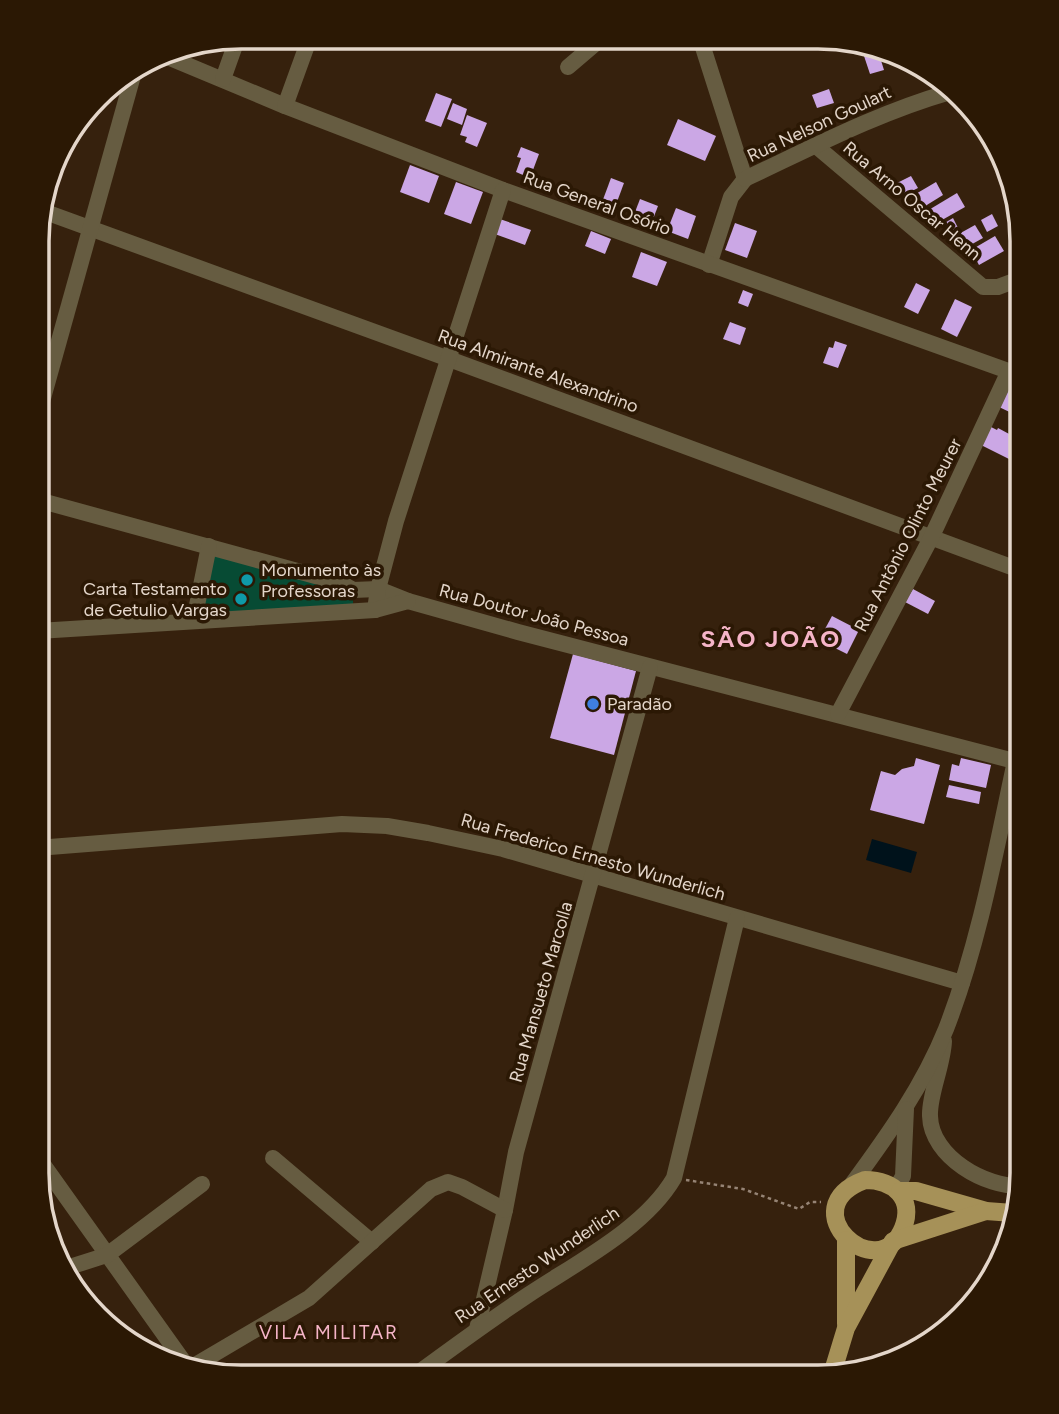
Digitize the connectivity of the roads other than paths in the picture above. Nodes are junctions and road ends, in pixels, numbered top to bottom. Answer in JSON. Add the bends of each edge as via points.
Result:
{"nodes":[{"id":1,"x":234,"y":49,"type":"edge"},
{"id":2,"x":306,"y":49,"type":"edge"},
{"id":3,"x":589,"y":49,"type":"edge"},
{"id":4,"x":704,"y":49,"type":"edge"},
{"id":5,"x":177,"y":61,"type":"edge"},
{"id":6,"x":568,"y":67,"type":"dead end"},
{"id":7,"x":223,"y":79,"type":"junction"},
{"id":8,"x":130,"y":85,"type":"edge"},
{"id":9,"x":942,"y":94,"type":"edge"},
{"id":10,"x":285,"y":106,"type":"junction"},
{"id":11,"x":816,"y":146,"type":"junction"},
{"id":12,"x":745,"y":179,"type":"junction"},
{"id":13,"x":503,"y":190,"type":"junction"},
{"id":14,"x":51,"y":214,"type":"edge"},
{"id":15,"x":89,"y":228,"type":"junction"},
{"id":16,"x":709,"y":265,"type":"junction"},
{"id":17,"x":1010,"y":282,"type":"edge"},
{"id":18,"x":449,"y":359,"type":"junction"},
{"id":19,"x":1010,"y":372,"type":"edge"},
{"id":20,"x":49,"y":375,"type":"edge"},
{"id":21,"x":1010,"y":384,"type":"edge"},
{"id":22,"x":49,"y":503,"type":"edge"},
{"id":23,"x":932,"y":536,"type":"junction"},
{"id":24,"x":209,"y":546,"type":"junction"},
{"id":25,"x":1010,"y":565,"type":"edge"},
{"id":26,"x":378,"y":589,"type":"junction"},
{"id":27,"x":353,"y":590,"type":"junction"},
{"id":28,"x":408,"y":601,"type":"junction"},
{"id":29,"x":374,"y":610,"type":"junction"},
{"id":30,"x":354,"y":611,"type":"junction"},
{"id":31,"x":194,"y":620,"type":"junction"},
{"id":32,"x":49,"y":630,"type":"edge"},
{"id":33,"x":650,"y":667,"type":"junction"},
{"id":34,"x":838,"y":715,"type":"junction"},
{"id":35,"x":1010,"y":760,"type":"edge"},
{"id":36,"x":1010,"y":796,"type":"edge"},
{"id":37,"x":49,"y":847,"type":"edge"},
{"id":38,"x":594,"y":874,"type":"junction"},
{"id":39,"x":737,"y":918,"type":"junction"},
{"id":40,"x":962,"y":983,"type":"junction"},
{"id":41,"x":945,"y":1031,"type":"junction"},
{"id":42,"x":906,"y":1110,"type":"junction"},
{"id":43,"x":273,"y":1158,"type":"dead end"},
{"id":44,"x":49,"y":1173,"type":"edge"},
{"id":45,"x":202,"y":1184,"type":"dead end"},
{"id":46,"x":852,"y":1184,"type":"junction"},
{"id":47,"x":1010,"y":1187,"type":"edge"},
{"id":48,"x":898,"y":1190,"type":"junction"},
{"id":49,"x":505,"y":1210,"type":"junction"},
{"id":50,"x":986,"y":1211,"type":"junction"},
{"id":51,"x":1005,"y":1212,"type":"edge"},
{"id":52,"x":846,"y":1240,"type":"junction"},
{"id":53,"x":893,"y":1241,"type":"junction"},
{"id":54,"x":372,"y":1242,"type":"junction"},
{"id":55,"x":107,"y":1255,"type":"junction"},
{"id":56,"x":73,"y":1266,"type":"edge"},
{"id":57,"x":846,"y":1328,"type":"junction"},
{"id":58,"x":477,"y":1329,"type":"junction"},
{"id":59,"x":179,"y":1354,"type":"edge"},
{"id":60,"x":203,"y":1360,"type":"edge"},
{"id":61,"x":835,"y":1364,"type":"edge"},
{"id":62,"x":429,"y":1365,"type":"edge"}],
"edges":[{"from":1,"to":7,"type":"street"},
{"from":2,"to":10,"type":"street"},
{"from":3,"to":6,"type":"street"},
{"from":4,"to":12,"type":"street"},
{"from":5,"to":7,"type":"street","name":"Rua General Osório"},
{"from":7,"to":10,"type":"street","name":"Rua General Osório"},
{"from":8,"to":15,"type":"street"},
{"from":9,"to":11,"type":"street","name":"Rua Nelson Goulart","via":[[863,122]]},
{"from":10,"to":13,"type":"street","name":"Rua General Osório"},
{"from":11,"to":12,"type":"street","name":"Rua Nelson Goulart"},
{"from":11,"to":17,"type":"street","name":"Rua Arno Oscar Henn","via":[[983,287]]},
{"from":12,"to":16,"type":"street","via":[[731,198]]},
{"from":13,"to":16,"type":"street","name":"Rua General Osório"},
{"from":13,"to":18,"type":"street"},
{"from":14,"to":15,"type":"street","name":"Rua Almirante Alexandrino"},
{"from":15,"to":18,"type":"street","name":"Rua Almirante Alexandrino"},
{"from":15,"to":20,"type":"street"},
{"from":16,"to":19,"type":"street","name":"Rua General Osório"},
{"from":18,"to":23,"type":"street","name":"Rua Almirante Alexandrino"},
{"from":18,"to":26,"type":"street"},
{"from":21,"to":23,"type":"street","name":"Rua Antônio Olinto Meurer"},
{"from":22,"to":24,"type":"street","name":"Rua Doutor João Pessoa"},
{"from":23,"to":25,"type":"street","name":"Rua Almirante Alexandrino"},
{"from":23,"to":34,"type":"street","name":"Rua Antônio Olinto Meurer"},
{"from":24,"to":27,"type":"street","name":"Rua Doutor João Pessoa"},
{"from":24,"to":31,"type":"street"},
{"from":26,"to":27,"type":"street","name":"Rua Doutor João Pessoa"},
{"from":26,"to":28,"type":"street","name":"Rua Doutor João Pessoa"},
{"from":26,"to":29,"type":"street"},
{"from":27,"to":30,"type":"street"},
{"from":28,"to":29,"type":"street"},
{"from":28,"to":33,"type":"street","name":"Rua Doutor João Pessoa"},
{"from":29,"to":30,"type":"street"},
{"from":30,"to":31,"type":"street"},
{"from":31,"to":32,"type":"street"},
{"from":33,"to":34,"type":"street","name":"Rua Doutor João Pessoa"},
{"from":33,"to":38,"type":"street","name":"Rua Mansueto Marcolla"},
{"from":34,"to":35,"type":"street","name":"Rua Doutor João Pessoa"},
{"from":36,"to":40,"type":"street"},
{"from":37,"to":38,"type":"street","name":"Rua Frederico Ernesto Wunderlich","via":[[342,824],[387,826],[503,849]]},
{"from":38,"to":39,"type":"street","name":"Rua Frederico Ernesto Wunderlich"},
{"from":38,"to":49,"type":"street","name":"Rua Mansueto Marcolla","via":[[516,1152]]},
{"from":39,"to":40,"type":"street","name":"Rua Frederico Ernesto Wunderlich"},
{"from":39,"to":58,"type":"street","name":"Rua Ernesto Wunderlich","via":[[674,1178],[664,1196],[612,1239]]},
{"from":40,"to":41,"type":"street"},
{"from":41,"to":42,"type":"street"},
{"from":41,"to":47,"type":"street","via":[[930,1114],[932,1128],[944,1149],[974,1175]]},
{"from":42,"to":46,"type":"street"},
{"from":42,"to":48,"type":"street","via":[[903,1176]]},
{"from":43,"to":54,"type":"street"},
{"from":44,"to":55,"type":"street"},
{"from":45,"to":55,"type":"street"},
{"from":46,"to":48,"type":"main road","via":[[879,1180]]},
{"from":46,"to":52,"type":"main road","via":[[838,1202],[836,1215]]},
{"from":48,"to":50,"type":"main road"},
{"from":48,"to":53,"type":"main road","via":[[905,1220]]},
{"from":49,"to":54,"type":"street","via":[[448,1182],[432,1189]]},
{"from":49,"to":58,"type":"street","name":"Rua Mansueto Marcolla"},
{"from":50,"to":51,"type":"main road"},
{"from":50,"to":53,"type":"main road"},
{"from":52,"to":53,"type":"main road","via":[[864,1249]]},
{"from":52,"to":57,"type":"main road"},
{"from":53,"to":57,"type":"main road"},
{"from":54,"to":60,"type":"street","via":[[309,1298]]},
{"from":55,"to":56,"type":"street"},
{"from":55,"to":59,"type":"street"},
{"from":57,"to":61,"type":"main road"},
{"from":58,"to":62,"type":"street","name":"Rua Ernesto Wunderlich"}]}
